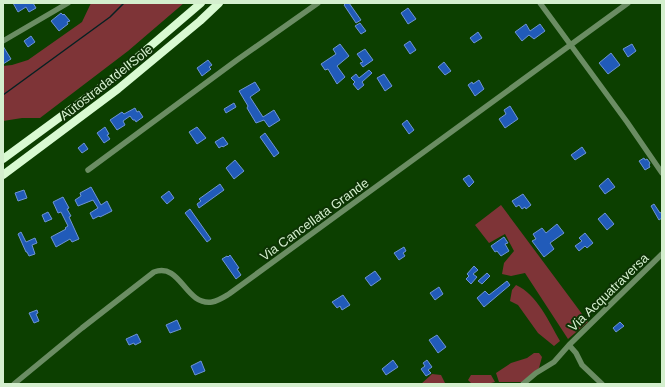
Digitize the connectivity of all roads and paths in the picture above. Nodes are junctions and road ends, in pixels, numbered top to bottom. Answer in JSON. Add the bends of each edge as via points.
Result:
{"nodes":[{"id":1,"x":68,"y":3,"type":"edge"},
{"id":2,"x":201,"y":3,"type":"edge"},
{"id":3,"x":219,"y":3,"type":"edge"},
{"id":4,"x":318,"y":3,"type":"edge"},
{"id":5,"x":540,"y":3,"type":"edge"},
{"id":6,"x":628,"y":3,"type":"edge"},
{"id":7,"x":3,"y":41,"type":"edge"},
{"id":8,"x":571,"y":45,"type":"junction"},
{"id":9,"x":3,"y":159,"type":"edge"},
{"id":10,"x":88,"y":170,"type":"dead end"},
{"id":11,"x":662,"y":173,"type":"edge"},
{"id":12,"x":3,"y":175,"type":"edge"},
{"id":13,"x":662,"y":254,"type":"edge"},
{"id":14,"x":569,"y":345,"type":"junction"},
{"id":15,"x":14,"y":384,"type":"edge"},
{"id":16,"x":523,"y":384,"type":"edge"},
{"id":17,"x":602,"y":384,"type":"edge"}],
"edges":[{"from":1,"to":7,"type":"street"},
{"from":2,"to":9,"type":"highway","name":"Autostrada del Sole","via":[[112,79]]},
{"from":3,"to":12,"type":"highway","name":"Autostrada del Sole","via":[[118,89]]},
{"from":4,"to":10,"type":"street"},
{"from":5,"to":8,"type":"street"},
{"from":6,"to":8,"type":"street","name":"Via Cancellata Grande"},
{"from":8,"to":11,"type":"street"},
{"from":8,"to":15,"type":"street","name":"Via Cancellata Grande","via":[[229,294],[216,301],[203,302],[190,294],[172,273],[154,272]]},
{"from":13,"to":14,"type":"street","name":"Via Acquatraversa"},
{"from":14,"to":16,"type":"street","name":"Via Acquatraversa","via":[[554,362]]},
{"from":14,"to":17,"type":"street","via":[[582,365]]}]}
